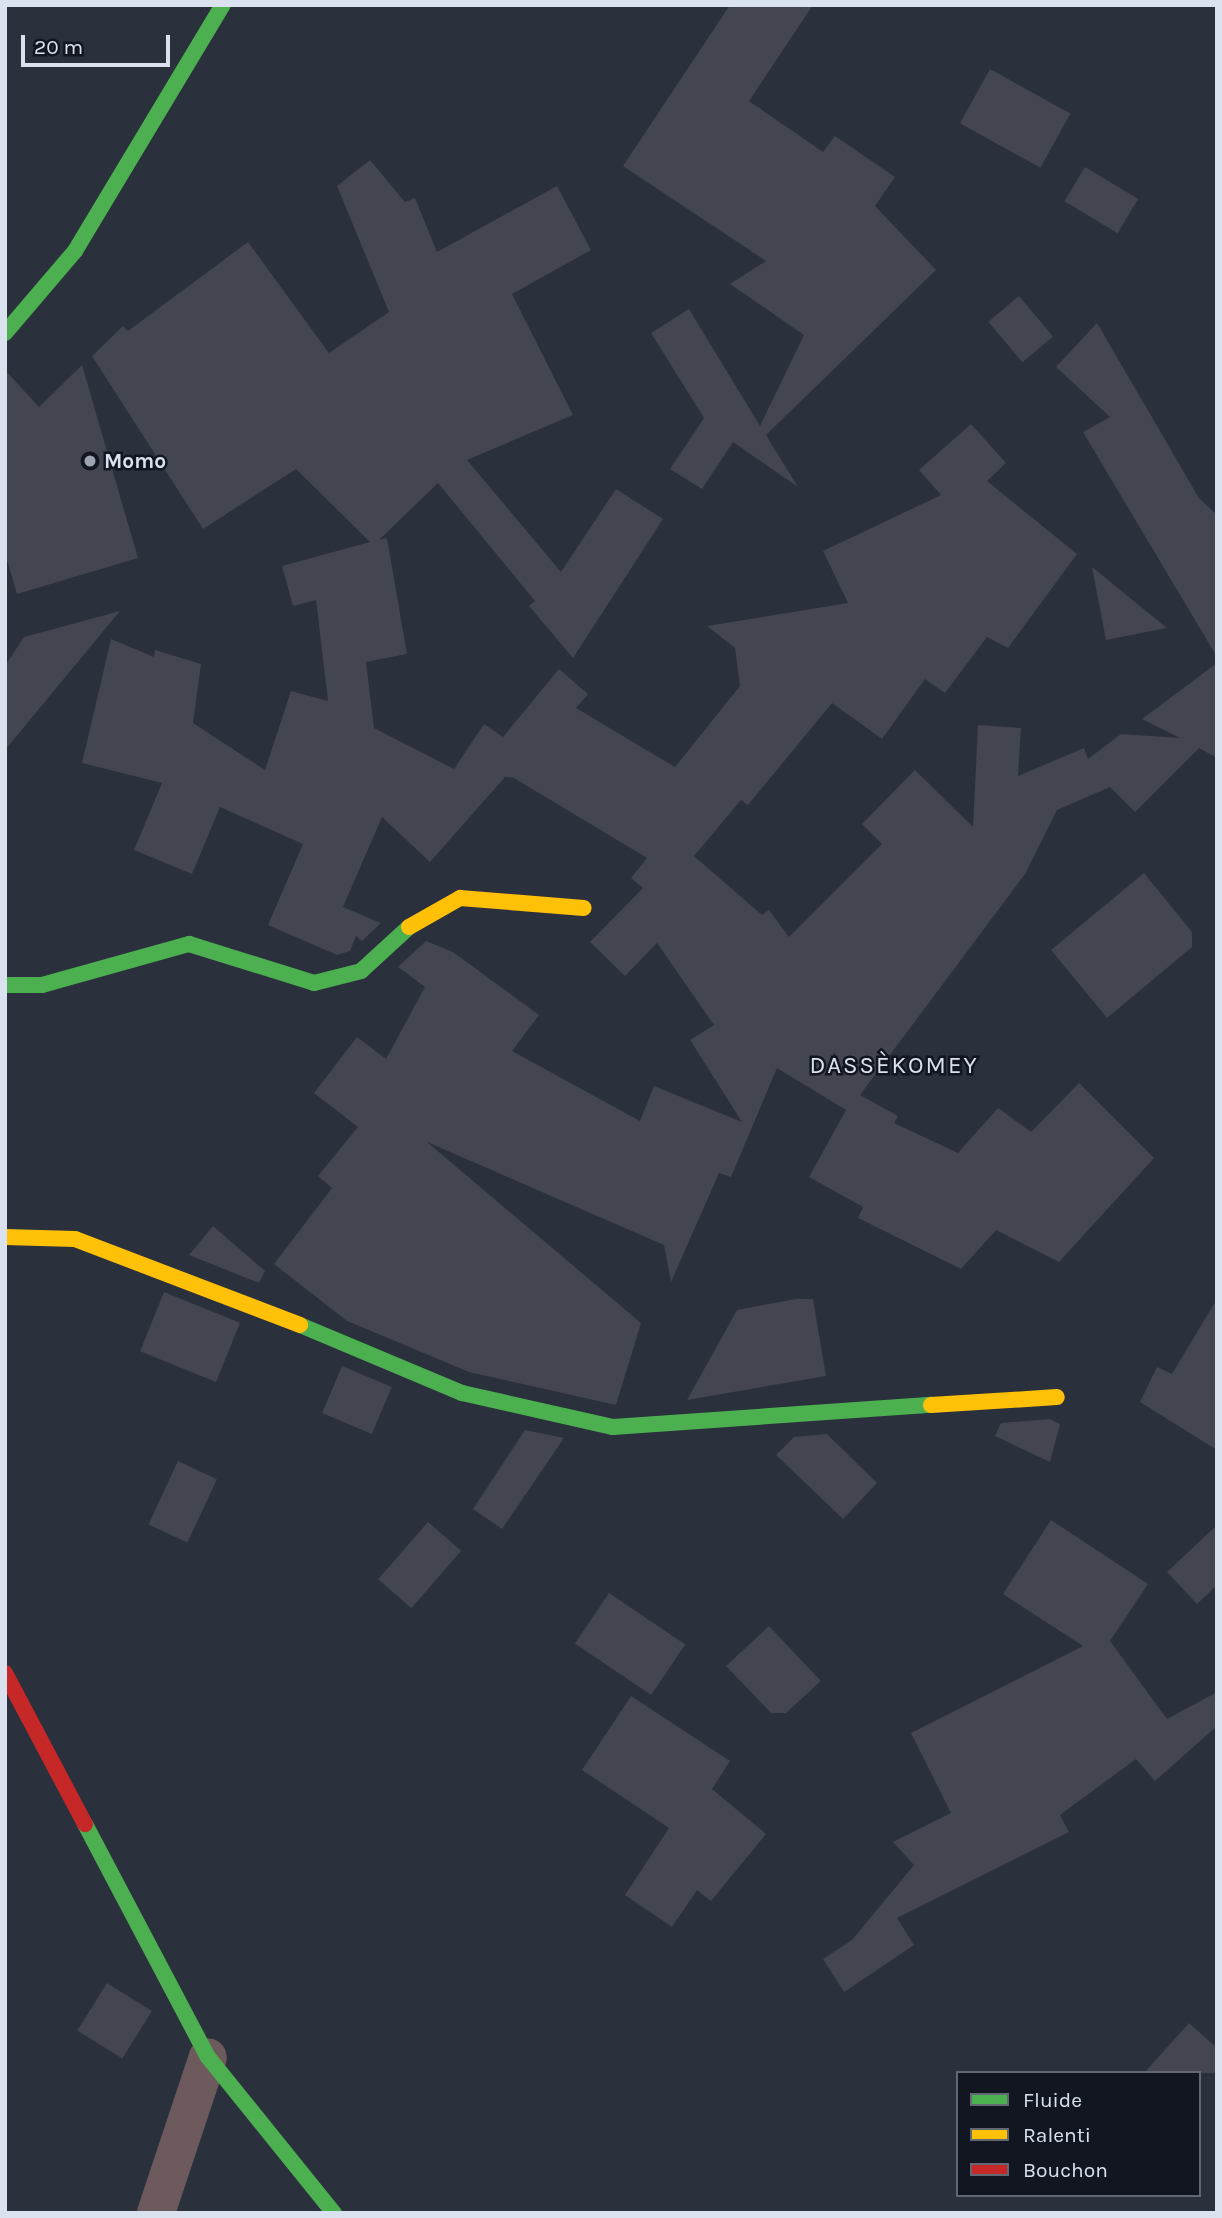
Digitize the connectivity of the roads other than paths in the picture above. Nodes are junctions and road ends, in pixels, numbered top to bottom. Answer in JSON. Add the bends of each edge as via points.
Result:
{"nodes":[{"id":1,"x":223,"y":5,"type":"edge"},
{"id":2,"x":5,"y":333,"type":"edge"},
{"id":3,"x":584,"y":908,"type":"dead end"},
{"id":4,"x":5,"y":985,"type":"edge"},
{"id":5,"x":5,"y":1237,"type":"edge"},
{"id":6,"x":1057,"y":1396,"type":"dead end"},
{"id":7,"x":5,"y":1673,"type":"edge"},
{"id":8,"x":208,"y":2057,"type":"junction"},
{"id":9,"x":156,"y":2213,"type":"edge"},
{"id":10,"x":334,"y":2213,"type":"edge"}],
"edges":[{"from":1,"to":2,"type":"street","via":[[75,251]]},
{"from":3,"to":4,"type":"street","via":[[460,898],[423,914],[361,971],[314,983],[189,944],[42,985]]},
{"from":5,"to":6,"type":"street","via":[[75,1239],[192,1279],[462,1393],[613,1427]]},
{"from":7,"to":8,"type":"street"},
{"from":8,"to":9,"type":"street"},
{"from":8,"to":10,"type":"street"}]}
